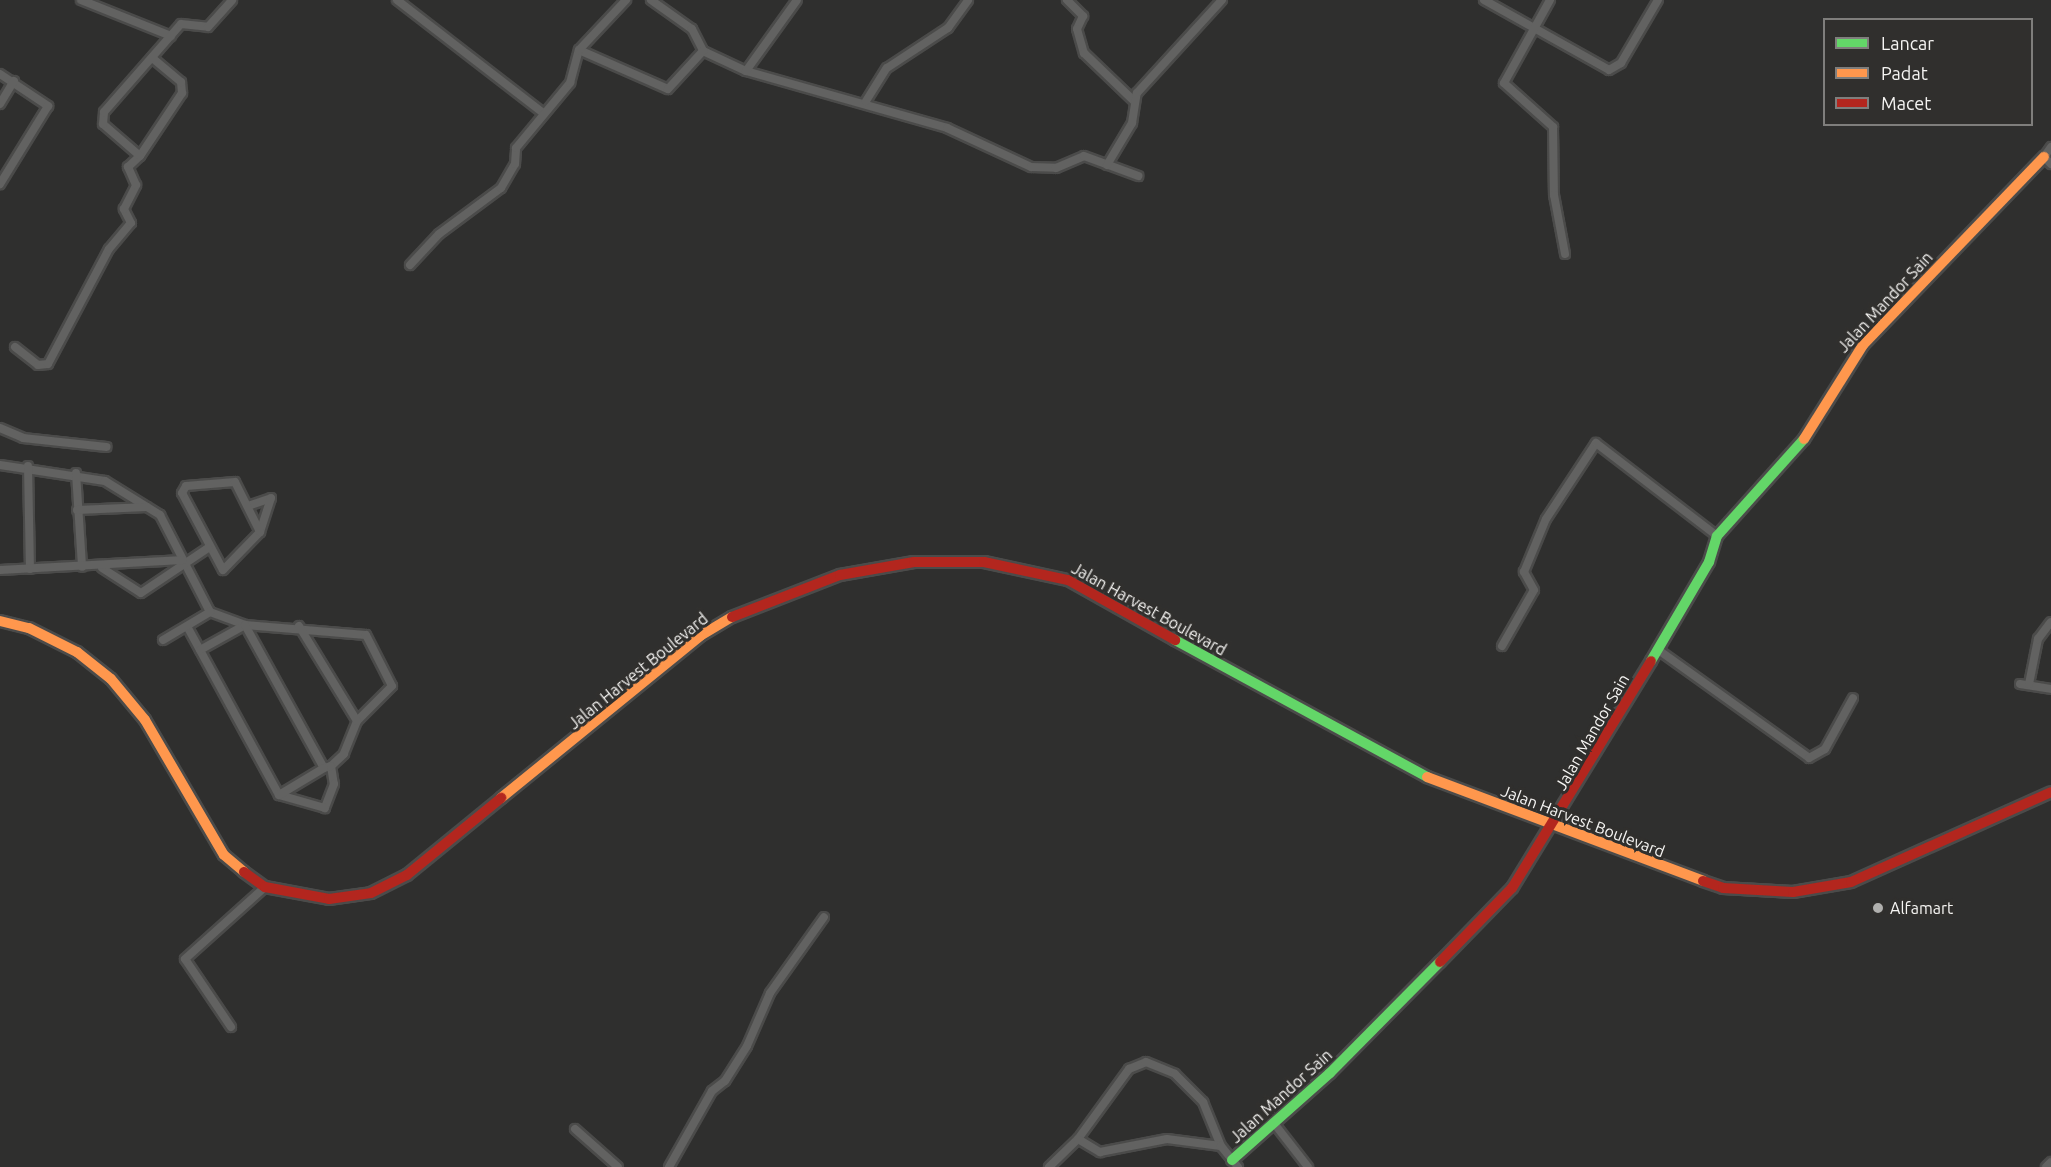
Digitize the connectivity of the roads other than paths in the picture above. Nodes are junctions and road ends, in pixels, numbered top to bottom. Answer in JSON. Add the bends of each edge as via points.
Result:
{"nodes":[{"id":1,"x":81,"y":0,"type":"edge"},
{"id":2,"x":232,"y":0,"type":"edge"},
{"id":3,"x":397,"y":0,"type":"edge"},
{"id":4,"x":626,"y":0,"type":"edge"},
{"id":5,"x":651,"y":0,"type":"edge"},
{"id":6,"x":797,"y":0,"type":"edge"},
{"id":7,"x":968,"y":0,"type":"edge"},
{"id":8,"x":1067,"y":0,"type":"edge"},
{"id":9,"x":1222,"y":0,"type":"edge"},
{"id":10,"x":1484,"y":0,"type":"edge"},
{"id":11,"x":1550,"y":0,"type":"edge"},
{"id":12,"x":1658,"y":0,"type":"edge"},
{"id":13,"x":1533,"y":27,"type":"junction"},
{"id":14,"x":171,"y":36,"type":"junction"},
{"id":15,"x":579,"y":50,"type":"junction"},
{"id":16,"x":703,"y":51,"type":"junction"},
{"id":17,"x":152,"y":58,"type":"junction"},
{"id":18,"x":746,"y":71,"type":"junction"},
{"id":19,"x":0,"y":74,"type":"edge"},
{"id":20,"x":14,"y":81,"type":"junction"},
{"id":21,"x":866,"y":101,"type":"junction"},
{"id":22,"x":1134,"y":101,"type":"junction"},
{"id":23,"x":0,"y":104,"type":"edge"},
{"id":24,"x":542,"y":112,"type":"junction"},
{"id":25,"x":2051,"y":147,"type":"edge"},
{"id":26,"x":140,"y":156,"type":"junction"},
{"id":27,"x":2048,"y":161,"type":"edge"},
{"id":28,"x":1107,"y":165,"type":"junction"},
{"id":29,"x":1138,"y":176,"type":"dead end"},
{"id":30,"x":0,"y":184,"type":"edge"},
{"id":31,"x":1565,"y":254,"type":"dead end"},
{"id":32,"x":410,"y":265,"type":"dead end"},
{"id":33,"x":15,"y":347,"type":"dead end"},
{"id":34,"x":0,"y":428,"type":"edge"},
{"id":35,"x":107,"y":447,"type":"dead end"},
{"id":36,"x":0,"y":465,"type":"edge"},
{"id":37,"x":28,"y":466,"type":"junction"},
{"id":38,"x":76,"y":473,"type":"junction"},
{"id":39,"x":248,"y":506,"type":"junction"},
{"id":40,"x":149,"y":507,"type":"junction"},
{"id":41,"x":77,"y":510,"type":"junction"},
{"id":42,"x":260,"y":532,"type":"junction"},
{"id":43,"x":1716,"y":536,"type":"junction"},
{"id":44,"x":201,"y":551,"type":"junction"},
{"id":45,"x":183,"y":560,"type":"junction"},
{"id":46,"x":82,"y":567,"type":"junction"},
{"id":47,"x":102,"y":568,"type":"junction"},
{"id":48,"x":30,"y":569,"type":"junction"},
{"id":49,"x":0,"y":570,"type":"edge"},
{"id":50,"x":210,"y":612,"type":"junction"},
{"id":51,"x":0,"y":621,"type":"edge"},
{"id":52,"x":2051,"y":622,"type":"edge"},
{"id":53,"x":245,"y":625,"type":"junction"},
{"id":54,"x":187,"y":626,"type":"junction"},
{"id":55,"x":299,"y":626,"type":"junction"},
{"id":56,"x":163,"y":640,"type":"dead end"},
{"id":57,"x":1502,"y":646,"type":"dead end"},
{"id":58,"x":1657,"y":649,"type":"junction"},
{"id":59,"x":200,"y":650,"type":"junction"},
{"id":60,"x":2020,"y":684,"type":"dead end"},
{"id":61,"x":2029,"y":684,"type":"junction"},
{"id":62,"x":2051,"y":689,"type":"edge"},
{"id":63,"x":1852,"y":698,"type":"dead end"},
{"id":64,"x":357,"y":721,"type":"junction"},
{"id":65,"x":328,"y":767,"type":"junction"},
{"id":66,"x":2051,"y":792,"type":"edge"},
{"id":67,"x":279,"y":795,"type":"junction"},
{"id":68,"x":1553,"y":828,"type":"junction"},
{"id":69,"x":265,"y":887,"type":"junction"},
{"id":70,"x":824,"y":917,"type":"dead end"},
{"id":71,"x":231,"y":1027,"type":"dead end"},
{"id":72,"x":1273,"y":1122,"type":"junction"},
{"id":73,"x":574,"y":1129,"type":"dead end"},
{"id":74,"x":1078,"y":1139,"type":"junction"},
{"id":75,"x":1221,"y":1146,"type":"junction"},
{"id":76,"x":2051,"y":1161,"type":"edge"},
{"id":77,"x":1235,"y":1163,"type":"edge"},
{"id":78,"x":618,"y":1167,"type":"edge"},
{"id":79,"x":669,"y":1167,"type":"edge"},
{"id":80,"x":1049,"y":1167,"type":"edge"},
{"id":81,"x":1308,"y":1167,"type":"edge"},
{"id":82,"x":2046,"y":1167,"type":"edge"}],
"edges":[{"from":1,"to":14,"type":"street"},
{"from":2,"to":14,"type":"street","via":[[211,26],[183,22]]},
{"from":3,"to":24,"type":"street"},
{"from":4,"to":15,"type":"street"},
{"from":5,"to":16,"type":"street","via":[[692,29]]},
{"from":6,"to":18,"type":"street"},
{"from":7,"to":21,"type":"street","via":[[948,28],[887,68]]},
{"from":8,"to":22,"type":"street","via":[[1083,16],[1077,28],[1084,53]]},
{"from":9,"to":22,"type":"street"},
{"from":10,"to":13,"type":"street"},
{"from":11,"to":13,"type":"street"},
{"from":12,"to":13,"type":"street","via":[[1614,69],[1588,62]]},
{"from":13,"to":31,"type":"street","via":[[1504,82],[1553,127],[1554,195]]},
{"from":14,"to":17,"type":"street"},
{"from":15,"to":16,"type":"street","via":[[668,89]]},
{"from":15,"to":24,"type":"street","via":[[570,83]]},
{"from":16,"to":18,"type":"street"},
{"from":17,"to":26,"type":"street","via":[[181,82],[182,93]]},
{"from":17,"to":26,"type":"street","via":[[101,117]]},
{"from":18,"to":21,"type":"street"},
{"from":19,"to":20,"type":"street"},
{"from":20,"to":23,"type":"street"},
{"from":20,"to":30,"type":"street","via":[[48,106]]},
{"from":21,"to":28,"type":"street","via":[[947,128],[1031,167],[1056,168],[1084,156]]},
{"from":22,"to":28,"type":"street","via":[[1132,123]]},
{"from":24,"to":32,"type":"street","via":[[516,148],[515,164],[501,188],[439,234]]},
{"from":25,"to":27,"type":"street"},
{"from":26,"to":33,"type":"street","via":[[128,167],[136,185],[124,209],[131,223],[109,249],[48,364],[38,365]]},
{"from":27,"to":43,"type":"street","name":"Jalan Mandor Sain","via":[[1863,345],[1802,442]]},
{"from":28,"to":29,"type":"street"},
{"from":34,"to":35,"type":"street","via":[[23,438]]},
{"from":36,"to":37,"type":"street"},
{"from":37,"to":38,"type":"street"},
{"from":37,"to":48,"type":"street"},
{"from":38,"to":40,"type":"street","via":[[105,481]]},
{"from":38,"to":41,"type":"street"},
{"from":39,"to":42,"type":"street"},
{"from":39,"to":42,"type":"street","via":[[271,498]]},
{"from":39,"to":44,"type":"street","via":[[232,481],[186,486],[182,495]]},
{"from":40,"to":41,"type":"street"},
{"from":40,"to":45,"type":"street","via":[[165,521]]},
{"from":41,"to":46,"type":"street"},
{"from":42,"to":44,"type":"street","via":[[223,570]]},
{"from":43,"to":57,"type":"street","via":[[1596,443],[1546,519],[1524,572],[1534,590]]},
{"from":43,"to":58,"type":"street","name":"Jalan Mandor Sain","via":[[1709,562]]},
{"from":44,"to":45,"type":"street"},
{"from":45,"to":47,"type":"street"},
{"from":45,"to":47,"type":"street","via":[[137,593]]},
{"from":45,"to":50,"type":"street"},
{"from":46,"to":47,"type":"street"},
{"from":46,"to":48,"type":"street"},
{"from":48,"to":49,"type":"street"},
{"from":50,"to":53,"type":"street"},
{"from":50,"to":54,"type":"street"},
{"from":51,"to":69,"type":"street","name":"Jalan Harvest Boulevard","via":[[30,628],[77,652],[111,680],[145,720],[224,855]]},
{"from":52,"to":61,"type":"street","via":[[2038,639]]},
{"from":53,"to":55,"type":"street"},
{"from":53,"to":59,"type":"street"},
{"from":53,"to":65,"type":"street"},
{"from":54,"to":56,"type":"street"},
{"from":54,"to":59,"type":"street"},
{"from":55,"to":64,"type":"street"},
{"from":55,"to":64,"type":"street","via":[[355,630],[372,645],[392,686]]},
{"from":58,"to":63,"type":"street","via":[[1809,758],[1825,749]]},
{"from":58,"to":68,"type":"street","name":"Jalan Mandor Sain"},
{"from":59,"to":67,"type":"street"},
{"from":60,"to":61,"type":"street"},
{"from":61,"to":62,"type":"street"},
{"from":64,"to":65,"type":"street","via":[[344,754]]},
{"from":65,"to":67,"type":"street"},
{"from":65,"to":67,"type":"street","via":[[334,784],[325,808]]},
{"from":66,"to":68,"type":"street","name":"Jalan Harvest Boulevard","via":[[1851,882],[1793,892],[1723,888]]},
{"from":68,"to":69,"type":"street","name":"Jalan Harvest Boulevard","via":[[1402,767],[1068,580],[1016,566],[950,560],[840,576],[735,615],[700,636],[442,851],[371,893],[329,899]]},
{"from":68,"to":72,"type":"street","name":"Jalan Mandor Sain","via":[[1512,888],[1471,932]]},
{"from":69,"to":71,"type":"street","via":[[185,959]]},
{"from":70,"to":79,"type":"street","via":[[770,993],[747,1047],[725,1081],[712,1091]]},
{"from":72,"to":77,"type":"street","name":"Jalan Mandor Sain"},
{"from":72,"to":81,"type":"street"},
{"from":73,"to":78,"type":"street"},
{"from":74,"to":75,"type":"street","name":"Jalan Mandor Sain","via":[[1100,1152],[1152,1139]]},
{"from":74,"to":75,"type":"street","via":[[1130,1069],[1146,1062],[1175,1074],[1203,1102]]},
{"from":74,"to":80,"type":"street"},
{"from":75,"to":77,"type":"street","name":"Jalan Mandor Sain"},
{"from":76,"to":82,"type":"street"}]}
